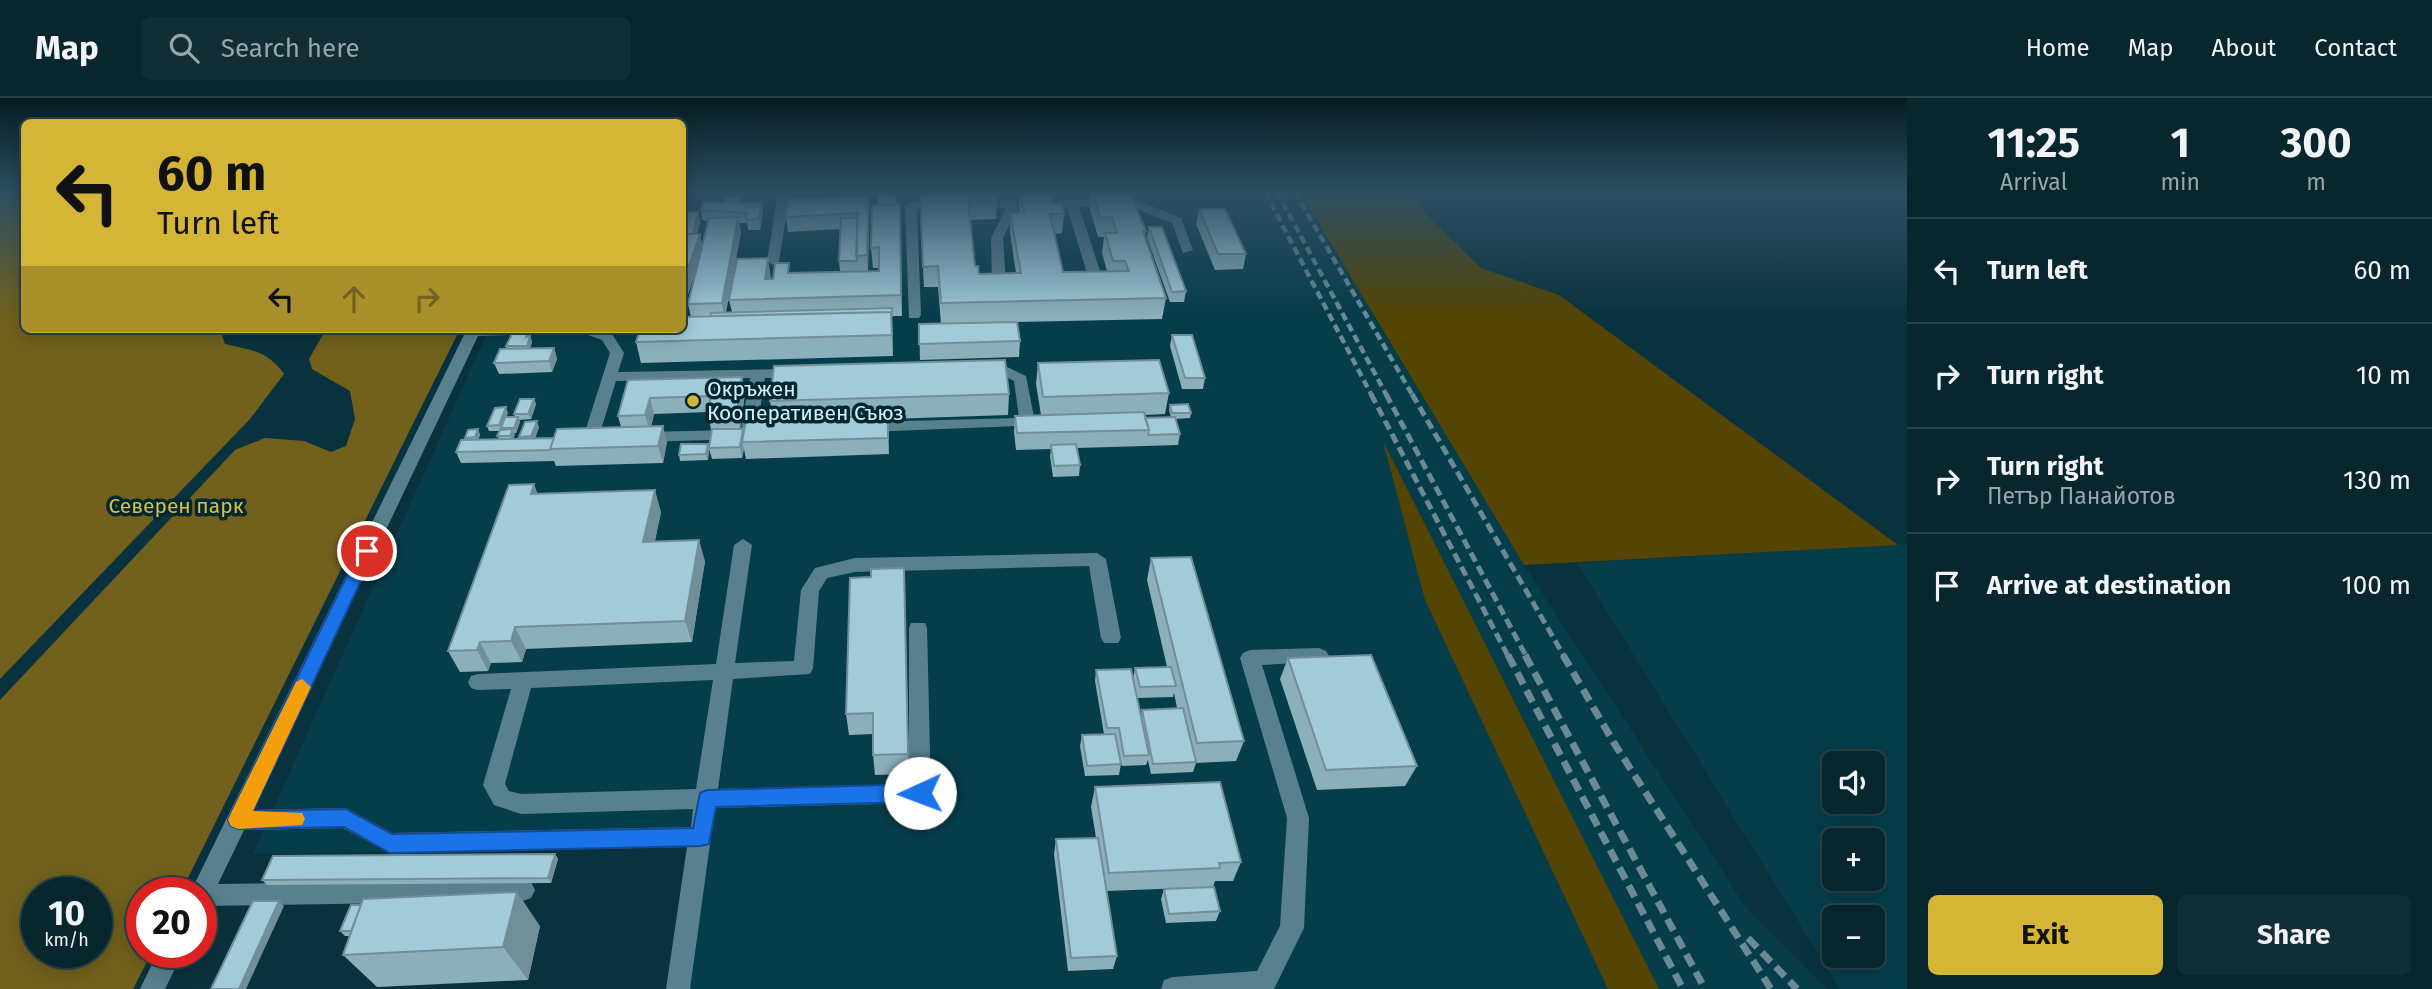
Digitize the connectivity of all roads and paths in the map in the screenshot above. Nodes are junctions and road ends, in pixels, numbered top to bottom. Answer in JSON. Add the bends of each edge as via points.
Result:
{"nodes":[{"id":1,"x":778,"y":234,"type":"edge"},
{"id":2,"x":912,"y":234,"type":"edge"},
{"id":3,"x":999,"y":234,"type":"edge"},
{"id":4,"x":1082,"y":234,"type":"edge"},
{"id":5,"x":1181,"y":234,"type":"edge"},
{"id":6,"x":1187,"y":250,"type":"dead end"},
{"id":7,"x":773,"y":261,"type":"edge"},
{"id":8,"x":1096,"y":280,"type":"edge"},
{"id":9,"x":999,"y":284,"type":"edge"},
{"id":10,"x":914,"y":315,"type":"dead end"},
{"id":11,"x":482,"y":333,"type":"edge"},
{"id":12,"x":596,"y":333,"type":"edge"},
{"id":13,"x":974,"y":369,"type":"edge"},
{"id":14,"x":812,"y":373,"type":"edge"},
{"id":15,"x":758,"y":374,"type":"junction"},
{"id":16,"x":1040,"y":374,"type":"edge"},
{"id":17,"x":1012,"y":375,"type":"junction"},
{"id":18,"x":610,"y":377,"type":"junction"},
{"id":19,"x":1052,"y":422,"type":"edge"},
{"id":20,"x":1027,"y":423,"type":"junction"},
{"id":21,"x":847,"y":427,"type":"edge"},
{"id":22,"x":743,"y":545,"type":"dead end"},
{"id":23,"x":918,"y":628,"type":"dead end"},
{"id":24,"x":1111,"y":638,"type":"dead end"},
{"id":25,"x":1319,"y":656,"type":"edge"},
{"id":26,"x":726,"y":672,"type":"junction"},
{"id":27,"x":523,"y":681,"type":"junction"},
{"id":28,"x":478,"y":682,"type":"dead end"},
{"id":29,"x":707,"y":799,"type":"junction"},
{"id":30,"x":238,"y":820,"type":"junction"},
{"id":31,"x":701,"y":837,"type":"junction"},
{"id":32,"x":210,"y":877,"type":"edge"},
{"id":33,"x":523,"y":890,"type":"dead end"},
{"id":34,"x":217,"y":895,"type":"edge"},
{"id":35,"x":163,"y":968,"type":"edge"},
{"id":36,"x":1267,"y":986,"type":"edge"},
{"id":37,"x":152,"y":989,"type":"edge"},
{"id":38,"x":678,"y":989,"type":"edge"},
{"id":39,"x":1173,"y":989,"type":"edge"}],
"edges":[{"from":1,"to":7,"type":"street"},
{"from":2,"to":10,"type":"street"},
{"from":3,"to":9,"type":"street"},
{"from":4,"to":8,"type":"street"},
{"from":5,"to":6,"type":"street"},
{"from":11,"to":30,"type":"street"},
{"from":12,"to":18,"type":"street","via":[[607,337],[617,353]]},
{"from":13,"to":17,"type":"street","via":[[1001,369]]},
{"from":14,"to":15,"type":"street"},
{"from":15,"to":18,"type":"street"},
{"from":15,"to":18,"type":"street","via":[[756,429],[741,435],[591,438]]},
{"from":16,"to":17,"type":"street"},
{"from":17,"to":20,"type":"street","via":[[1021,379]]},
{"from":19,"to":20,"type":"street"},
{"from":20,"to":21,"type":"street"},
{"from":22,"to":26,"type":"street"},
{"from":23,"to":29,"type":"street","via":[[920,793]]},
{"from":24,"to":26,"type":"street","via":[[1097,559],[855,565],[821,573],[810,590],[803,668]]},
{"from":25,"to":36,"type":"street","via":[[1250,658],[1298,818],[1292,928]]},
{"from":26,"to":27,"type":"street"},
{"from":26,"to":29,"type":"street"},
{"from":27,"to":28,"type":"street"},
{"from":27,"to":29,"type":"street","via":[[494,785],[502,798],[521,804]]},
{"from":29,"to":31,"type":"street"},
{"from":30,"to":31,"type":"street","via":[[346,818],[390,843]]},
{"from":30,"to":32,"type":"street"},
{"from":31,"to":38,"type":"street"},
{"from":33,"to":34,"type":"street"},
{"from":35,"to":37,"type":"street"},
{"from":36,"to":39,"type":"street"}]}
